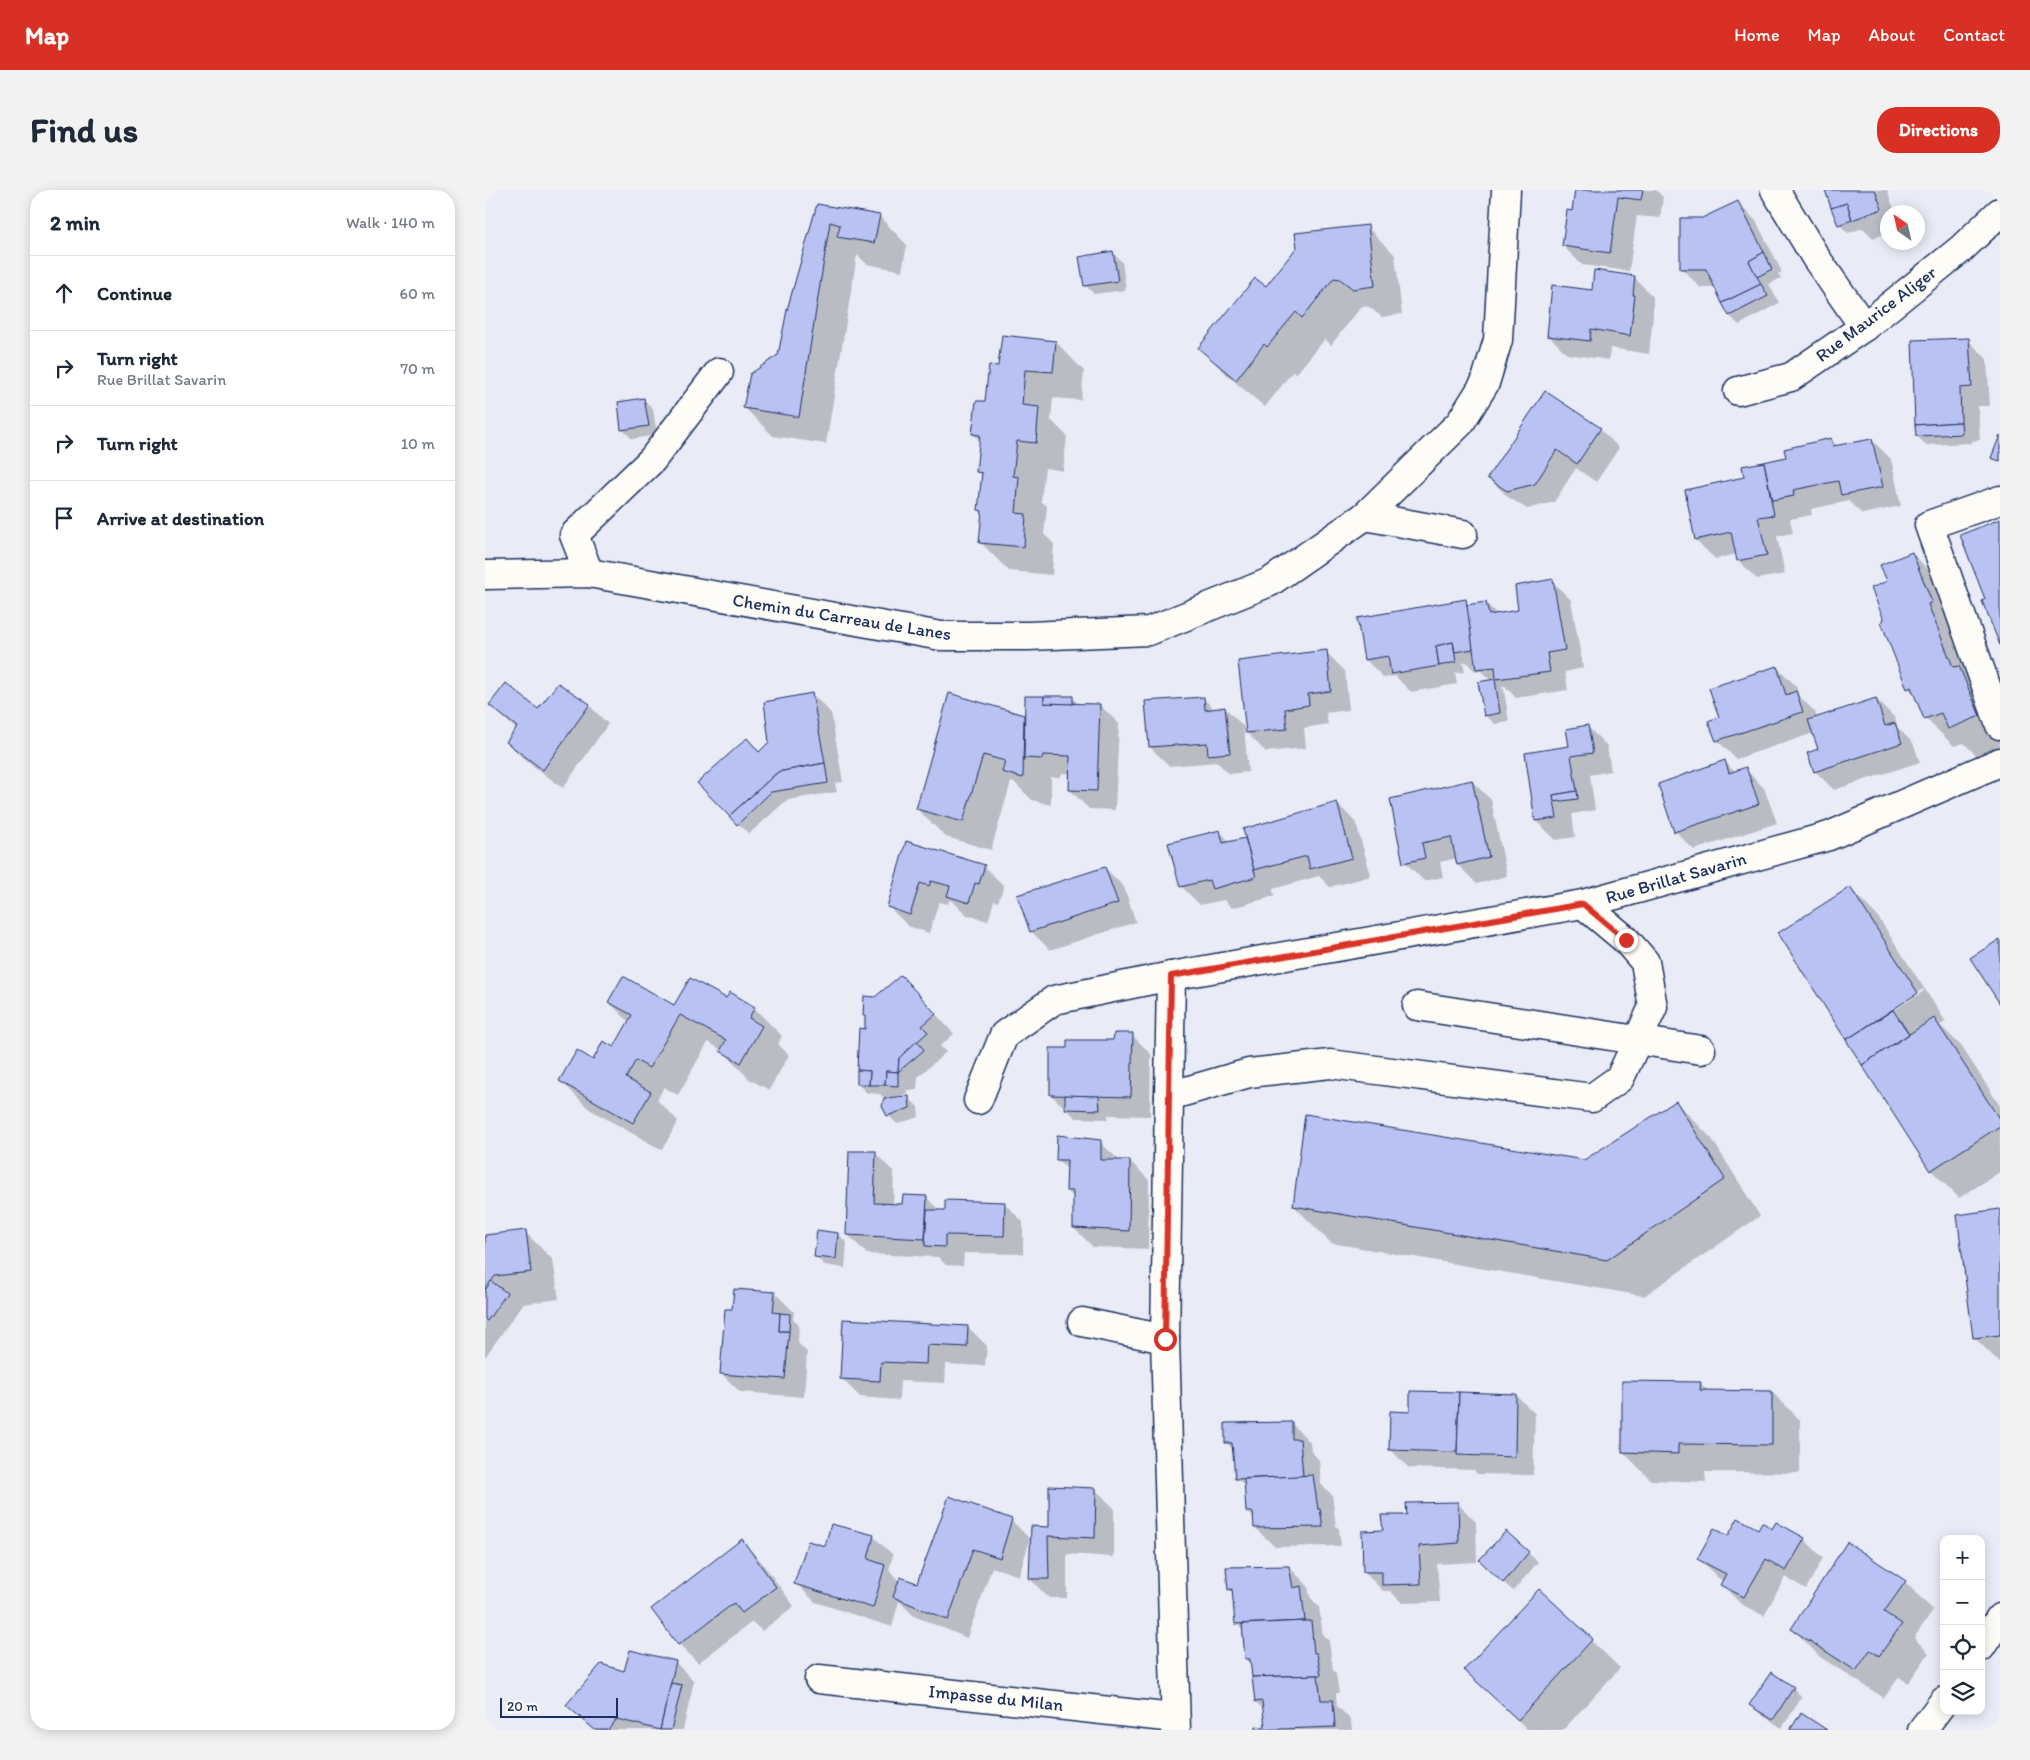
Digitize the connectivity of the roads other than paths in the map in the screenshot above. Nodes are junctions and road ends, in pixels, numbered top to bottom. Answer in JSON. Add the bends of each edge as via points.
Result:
{"nodes":[{"id":1,"x":1506,"y":190,"type":"edge"},
{"id":2,"x":1775,"y":190,"type":"edge"},
{"id":3,"x":2000,"y":212,"type":"edge"},
{"id":4,"x":1864,"y":327,"type":"junction"},
{"id":5,"x":719,"y":372,"type":"dead end"},
{"id":6,"x":1738,"y":391,"type":"dead end"},
{"id":7,"x":2000,"y":500,"type":"edge"},
{"id":8,"x":1365,"y":516,"type":"junction"},
{"id":9,"x":1463,"y":534,"type":"dead end"},
{"id":10,"x":589,"y":573,"type":"junction"},
{"id":11,"x":489,"y":580,"type":"edge"},
{"id":12,"x":2000,"y":726,"type":"edge"},
{"id":13,"x":2000,"y":762,"type":"edge"},
{"id":14,"x":1583,"y":904,"type":"junction"},
{"id":15,"x":1171,"y":976,"type":"junction"},
{"id":16,"x":1417,"y":1006,"type":"dead end"},
{"id":17,"x":1638,"y":1040,"type":"junction"},
{"id":18,"x":1701,"y":1050,"type":"dead end"},
{"id":19,"x":1169,"y":1096,"type":"junction"},
{"id":20,"x":977,"y":1100,"type":"dead end"},
{"id":21,"x":1082,"y":1322,"type":"dead end"},
{"id":22,"x":1165,"y":1339,"type":"junction"},
{"id":23,"x":2000,"y":1618,"type":"edge"},
{"id":24,"x":1985,"y":1641,"type":"edge"},
{"id":25,"x":819,"y":1679,"type":"dead end"},
{"id":26,"x":1940,"y":1706,"type":"edge"},
{"id":27,"x":1175,"y":1724,"type":"edge"},
{"id":28,"x":1922,"y":1730,"type":"edge"}],
"edges":[{"from":1,"to":8,"type":"street","name":"Chemin du Carreau de Lanes","via":[[1498,340],[1485,384],[1460,423]]},
{"from":2,"to":4,"type":"street","via":[[1816,258]]},
{"from":3,"to":4,"type":"street","name":"Rue Maurice Aliger","via":[[1961,249]]},
{"from":4,"to":6,"type":"street","name":"Rue Maurice Aliger","via":[[1791,376]]},
{"from":5,"to":10,"type":"street","via":[[652,460],[575,535]]},
{"from":7,"to":12,"type":"street","via":[[1929,525]]},
{"from":8,"to":9,"type":"street"},
{"from":8,"to":10,"type":"street","name":"Chemin du Carreau de Lanes","via":[[1270,582],[1149,631],[941,636]]},
{"from":10,"to":11,"type":"street","name":"Chemin du Carreau de Lanes"},
{"from":13,"to":14,"type":"street","name":"Rue Brillat Savarin","via":[[1829,836]]},
{"from":14,"to":15,"type":"street","name":"Rue Brillat Savarin"},
{"from":14,"to":17,"type":"street","via":[[1626,940],[1645,962],[1653,1007]]},
{"from":15,"to":19,"type":"street"},
{"from":15,"to":20,"type":"street","name":"Rue Brillat Savarin","via":[[1054,1000],[1004,1035]]},
{"from":16,"to":17,"type":"street"},
{"from":17,"to":18,"type":"street"},
{"from":17,"to":19,"type":"street","via":[[1620,1078],[1591,1098],[1330,1064],[1249,1073]]},
{"from":19,"to":22,"type":"street"},
{"from":21,"to":22,"type":"street"},
{"from":22,"to":27,"type":"street"},
{"from":23,"to":24,"type":"street"},
{"from":25,"to":27,"type":"street","name":"Impasse du Milan"},
{"from":26,"to":28,"type":"street"}]}
